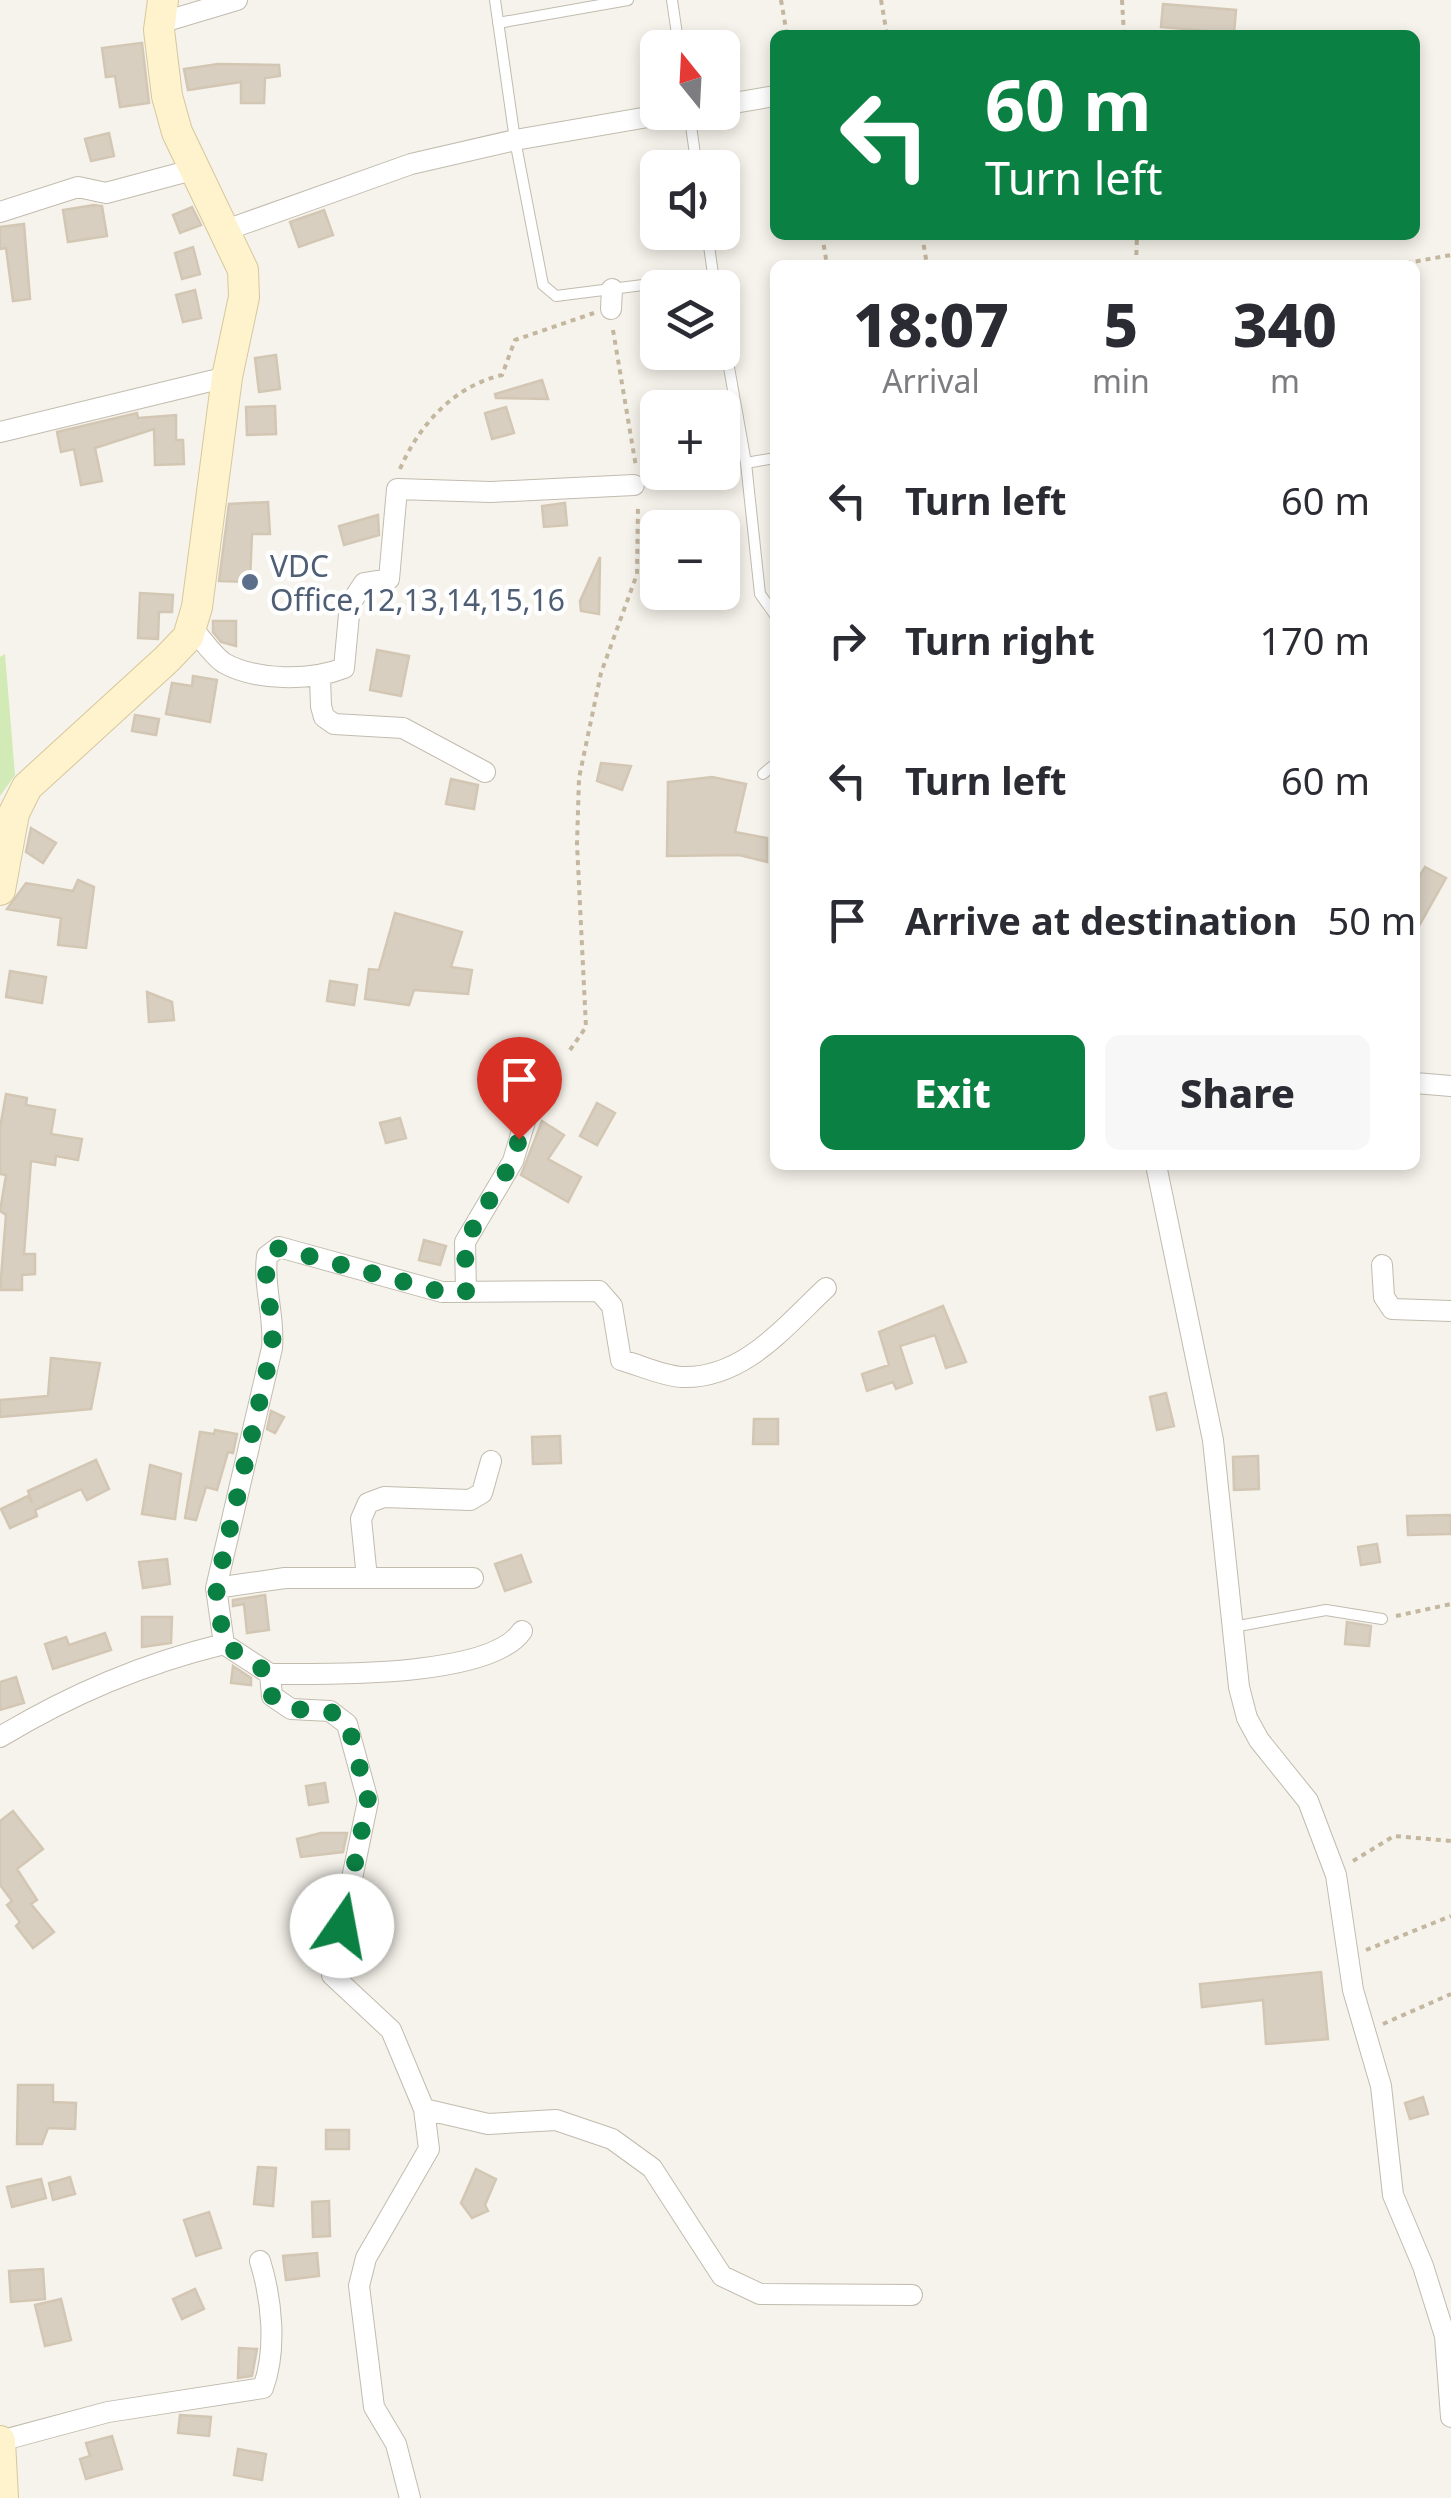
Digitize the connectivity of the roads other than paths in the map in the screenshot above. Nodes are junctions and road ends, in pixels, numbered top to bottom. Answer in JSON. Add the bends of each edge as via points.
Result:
{"nodes":[{"id":1,"x":238,"y":0,"type":"edge"},
{"id":2,"x":495,"y":0,"type":"edge"},
{"id":3,"x":628,"y":0,"type":"edge"},
{"id":4,"x":672,"y":0,"type":"edge"},
{"id":5,"x":162,"y":11,"type":"edge"},
{"id":6,"x":498,"y":22,"type":"junction"},
{"id":7,"x":676,"y":30,"type":"edge"},
{"id":8,"x":770,"y":97,"type":"edge"},
{"id":9,"x":740,"y":102,"type":"edge"},
{"id":10,"x":640,"y":118,"type":"edge"},
{"id":11,"x":515,"y":140,"type":"junction"},
{"id":12,"x":192,"y":170,"type":"junction"},
{"id":13,"x":0,"y":212,"type":"edge"},
{"id":14,"x":226,"y":230,"type":"junction"},
{"id":15,"x":640,"y":294,"type":"edge"},
{"id":16,"x":729,"y":370,"type":"edge"},
{"id":17,"x":227,"y":377,"type":"junction"},
{"id":18,"x":0,"y":432,"type":"edge"},
{"id":19,"x":770,"y":459,"type":"edge"},
{"id":20,"x":746,"y":463,"type":"junction"},
{"id":21,"x":634,"y":486,"type":"road end"},
{"id":22,"x":770,"y":608,"type":"edge"},
{"id":23,"x":191,"y":626,"type":"junction"},
{"id":24,"x":320,"y":677,"type":"junction"},
{"id":25,"x":770,"y":768,"type":"edge"},
{"id":26,"x":485,"y":772,"type":"dead end"},
{"id":27,"x":763,"y":774,"type":"dead end"},
{"id":28,"x":0,"y":890,"type":"edge"},
{"id":29,"x":1420,"y":1083,"type":"edge"},
{"id":30,"x":1451,"y":1086,"type":"edge"},
{"id":31,"x":526,"y":1118,"type":"dead end"},
{"id":32,"x":1157,"y":1170,"type":"edge"},
{"id":33,"x":1382,"y":1264,"type":"dead end"},
{"id":34,"x":826,"y":1288,"type":"dead end"},
{"id":35,"x":466,"y":1292,"type":"junction"},
{"id":36,"x":1451,"y":1311,"type":"edge"},
{"id":37,"x":491,"y":1461,"type":"dead end"},
{"id":38,"x":366,"y":1578,"type":"junction"},
{"id":39,"x":473,"y":1578,"type":"dead end"},
{"id":40,"x":216,"y":1588,"type":"junction"},
{"id":41,"x":1382,"y":1620,"type":"road end"},
{"id":42,"x":1233,"y":1628,"type":"junction"},
{"id":43,"x":522,"y":1631,"type":"dead end"},
{"id":44,"x":224,"y":1644,"type":"junction"},
{"id":45,"x":270,"y":1674,"type":"junction"},
{"id":46,"x":0,"y":1737,"type":"edge"},
{"id":47,"x":424,"y":2109,"type":"junction"},
{"id":48,"x":260,"y":2262,"type":"dead end"},
{"id":49,"x":912,"y":2295,"type":"dead end"},
{"id":50,"x":1451,"y":2417,"type":"edge"},
{"id":51,"x":0,"y":2441,"type":"edge"},
{"id":52,"x":4,"y":2498,"type":"edge"},
{"id":53,"x":410,"y":2498,"type":"edge"}],
"edges":[{"from":1,"to":5,"type":"street"},
{"from":2,"to":6,"type":"lane"},
{"from":3,"to":6,"type":"lane"},
{"from":4,"to":7,"type":"lane"},
{"from":5,"to":12,"type":"main road","via":[[167,96]]},
{"from":6,"to":11,"type":"lane"},
{"from":8,"to":9,"type":"street"},
{"from":10,"to":11,"type":"street"},
{"from":11,"to":14,"type":"street","via":[[411,164]]},
{"from":11,"to":15,"type":"lane","via":[[543,285],[556,296]]},
{"from":12,"to":13,"type":"street","via":[[106,193],[78,187]]},
{"from":12,"to":14,"type":"main road"},
{"from":14,"to":17,"type":"main road","via":[[243,270],[244,297]]},
{"from":16,"to":20,"type":"lane"},
{"from":17,"to":18,"type":"street"},
{"from":17,"to":23,"type":"main road"},
{"from":19,"to":20,"type":"lane"},
{"from":20,"to":22,"type":"lane","via":[[760,594]]},
{"from":21,"to":24,"type":"street","via":[[398,489],[388,579],[364,584],[350,604],[344,668]]},
{"from":23,"to":24,"type":"street","via":[[223,662],[258,673]]},
{"from":23,"to":28,"type":"main road","via":[[168,659],[27,787],[14,813]]},
{"from":24,"to":26,"type":"street","via":[[320,706],[334,724],[402,728]]},
{"from":25,"to":27,"type":"lane"},
{"from":29,"to":30,"type":"street"},
{"from":31,"to":35,"type":"street","via":[[513,1160],[465,1242]]},
{"from":32,"to":42,"type":"street","via":[[1213,1440]]},
{"from":33,"to":36,"type":"street","via":[[1384,1297],[1392,1309]]},
{"from":34,"to":35,"type":"street","via":[[757,1353],[719,1372],[680,1377],[621,1360],[612,1306],[599,1291]]},
{"from":35,"to":40,"type":"street","via":[[442,1292],[279,1248],[267,1256],[272,1348]]},
{"from":37,"to":38,"type":"street","via":[[482,1494],[470,1500],[384,1497],[368,1503],[361,1519]]},
{"from":38,"to":39,"type":"street"},
{"from":38,"to":40,"type":"street","via":[[284,1578]]},
{"from":40,"to":44,"type":"street"},
{"from":41,"to":42,"type":"lane","via":[[1326,1610]]},
{"from":42,"to":50,"type":"street","via":[[1248,1718],[1308,1801],[1334,1868],[1390,2137],[1393,2195],[1445,2336]]},
{"from":43,"to":45,"type":"street","via":[[511,1647],[445,1668]]},
{"from":44,"to":45,"type":"street"},
{"from":44,"to":46,"type":"street","via":[[153,1662],[77,1693]]},
{"from":45,"to":47,"type":"street","via":[[272,1696],[291,1709],[330,1711],[348,1724],[368,1800],[332,1975],[391,2030]]},
{"from":47,"to":49,"type":"street","via":[[488,2124],[556,2120],[612,2139],[652,2168],[722,2276],[760,2294]]},
{"from":47,"to":53,"type":"street","via":[[428,2149],[366,2258],[359,2286],[374,2407],[396,2444]]},
{"from":48,"to":51,"type":"street","via":[[270,2293],[269,2372],[262,2388],[108,2412]]},
{"from":51,"to":52,"type":"main road"}]}
